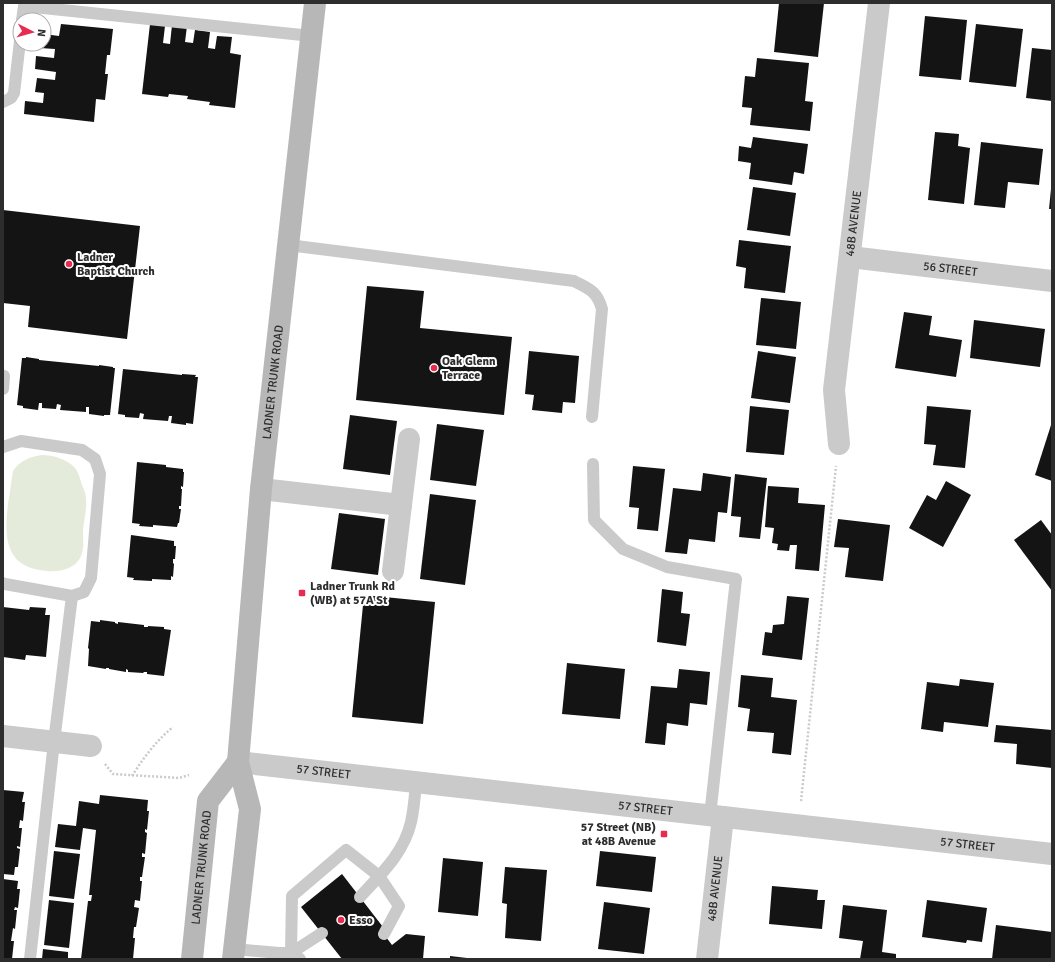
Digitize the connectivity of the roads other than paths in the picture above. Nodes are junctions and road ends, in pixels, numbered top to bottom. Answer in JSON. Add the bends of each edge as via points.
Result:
{"nodes":[{"id":1,"x":315,"y":3,"type":"edge"},
{"id":2,"x":879,"y":3,"type":"edge"},
{"id":3,"x":19,"y":4,"type":"edge"},
{"id":4,"x":312,"y":36,"type":"junction"},
{"id":5,"x":19,"y":52,"type":"edge"},
{"id":6,"x":3,"y":102,"type":"edge"},
{"id":7,"x":288,"y":245,"type":"junction"},
{"id":8,"x":850,"y":257,"type":"junction"},
{"id":9,"x":1052,"y":281,"type":"edge"},
{"id":10,"x":4,"y":376,"type":"edge"},
{"id":11,"x":3,"y":389,"type":"edge"},
{"id":12,"x":592,"y":417,"type":"dead end"},
{"id":13,"x":409,"y":439,"type":"dead end"},
{"id":14,"x":839,"y":444,"type":"road end"},
{"id":15,"x":3,"y":447,"type":"edge"},
{"id":16,"x":593,"y":464,"type":"dead end"},
{"id":17,"x":261,"y":489,"type":"junction"},
{"id":18,"x":401,"y":505,"type":"junction"},
{"id":19,"x":393,"y":571,"type":"dead end"},
{"id":20,"x":4,"y":584,"type":"edge"},
{"id":21,"x":72,"y":596,"type":"junction"},
{"id":22,"x":3,"y":736,"type":"edge"},
{"id":23,"x":54,"y":742,"type":"junction"},
{"id":24,"x":91,"y":746,"type":"road end"},
{"id":25,"x":238,"y":762,"type":"junction"},
{"id":26,"x":416,"y":782,"type":"junction"},
{"id":27,"x":717,"y":817,"type":"junction"},
{"id":28,"x":1052,"y":854,"type":"edge"},
{"id":29,"x":379,"y":876,"type":"junction"},
{"id":30,"x":360,"y":898,"type":"dead end"},
{"id":31,"x":322,"y":933,"type":"dead end"},
{"id":32,"x":384,"y":934,"type":"dead end"},
{"id":33,"x":233,"y":954,"type":"edge"},
{"id":34,"x":295,"y":956,"type":"edge"},
{"id":35,"x":30,"y":959,"type":"edge"},
{"id":36,"x":192,"y":959,"type":"edge"},
{"id":37,"x":707,"y":959,"type":"edge"}],
"edges":[{"from":1,"to":4,"type":"main road","name":"LADNER TRUNK ROAD"},
{"from":2,"to":8,"type":"street","name":"48B AVENUE"},
{"from":3,"to":4,"type":"lane"},
{"from":4,"to":7,"type":"main road","name":"LADNER TRUNK ROAD"},
{"from":5,"to":6,"type":"lane","via":[[14,93],[12,98]]},
{"from":7,"to":12,"type":"lane","via":[[574,281],[598,297],[602,309]]},
{"from":7,"to":17,"type":"main road","name":"LADNER TRUNK ROAD"},
{"from":8,"to":9,"type":"street","name":"56 STREET"},
{"from":8,"to":14,"type":"street","name":"48B AVENUE","via":[[834,390]]},
{"from":10,"to":11,"type":"lane"},
{"from":13,"to":18,"type":"street"},
{"from":15,"to":21,"type":"lane","via":[[21,441],[82,450],[95,459],[100,474],[91,578],[84,592]]},
{"from":16,"to":27,"type":"lane","via":[[594,520],[623,549],[667,567],[736,579]]},
{"from":17,"to":18,"type":"street"},
{"from":17,"to":25,"type":"main road","name":"LADNER TRUNK ROAD"},
{"from":18,"to":19,"type":"street"},
{"from":20,"to":21,"type":"lane"},
{"from":21,"to":23,"type":"lane"},
{"from":22,"to":23,"type":"street"},
{"from":23,"to":24,"type":"street"},
{"from":23,"to":35,"type":"lane"},
{"from":25,"to":26,"type":"street","name":"57 STREET"},
{"from":25,"to":33,"type":"main road","name":"LADNER TRUNK ROAD","via":[[250,809]]},
{"from":25,"to":36,"type":"main road","name":"LADNER TRUNK ROAD","via":[[208,801]]},
{"from":26,"to":27,"type":"street","name":"57 STREET"},
{"from":26,"to":29,"type":"lane","via":[[411,822],[404,842],[395,858]]},
{"from":27,"to":28,"type":"street","name":"57 STREET"},
{"from":27,"to":37,"type":"street","name":"48B AVENUE"},
{"from":29,"to":30,"type":"lane"},
{"from":29,"to":32,"type":"lane","via":[[399,906]]},
{"from":29,"to":34,"type":"lane","via":[[346,850],[292,896]]},
{"from":31,"to":34,"type":"lane"},
{"from":33,"to":34,"type":"lane","via":[[279,953]]}]}
